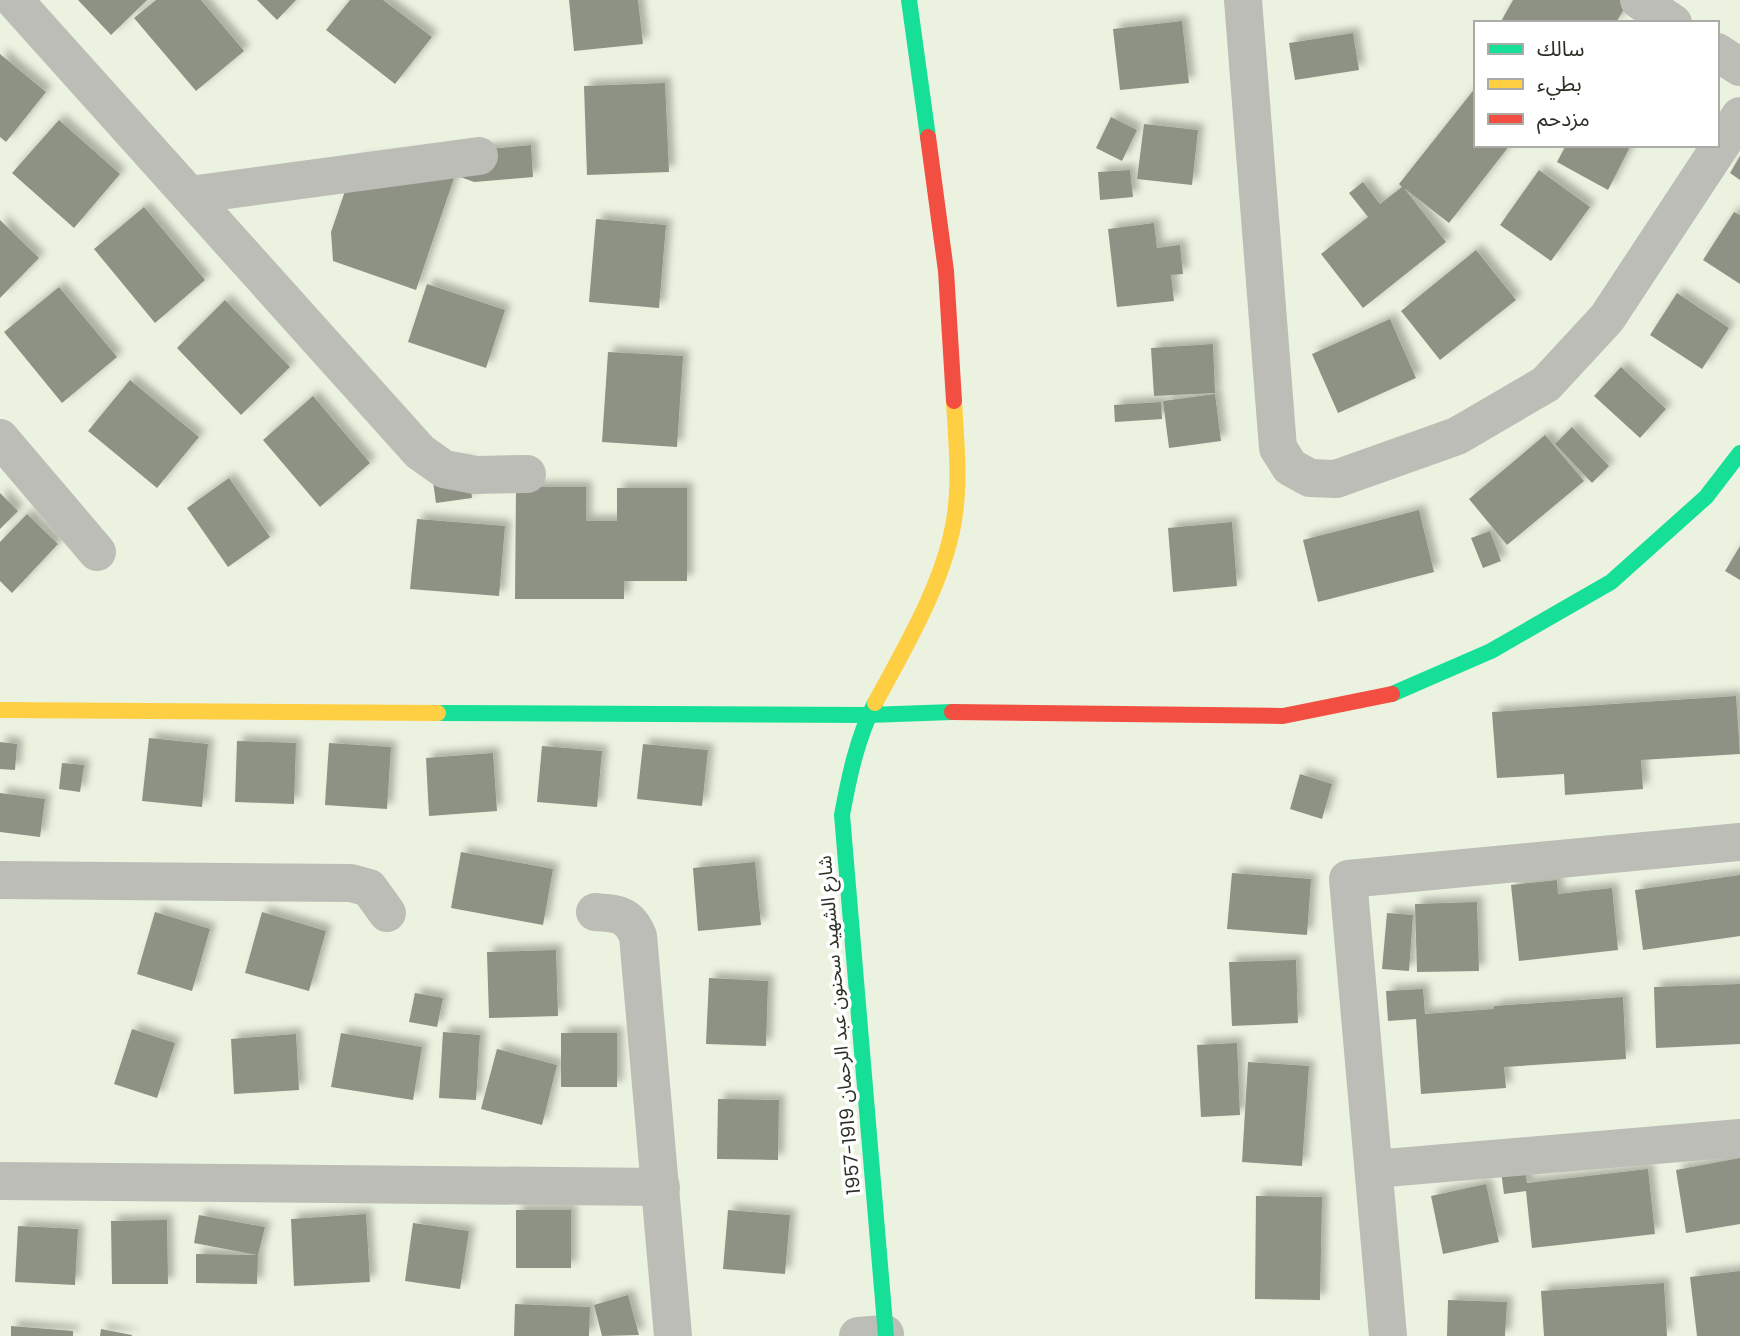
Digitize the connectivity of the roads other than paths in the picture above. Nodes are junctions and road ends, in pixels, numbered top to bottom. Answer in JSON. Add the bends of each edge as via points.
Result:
{"nodes":[{"id":1,"x":14,"y":0,"type":"edge"},
{"id":2,"x":909,"y":0,"type":"edge"},
{"id":3,"x":1243,"y":0,"type":"edge"},
{"id":4,"x":1639,"y":0,"type":"edge"},
{"id":5,"x":1670,"y":21,"type":"edge"},
{"id":6,"x":1719,"y":53,"type":"edge"},
{"id":7,"x":1740,"y":67,"type":"edge"},
{"id":8,"x":1740,"y":116,"type":"edge"},
{"id":9,"x":479,"y":156,"type":"dead end"},
{"id":10,"x":190,"y":195,"type":"junction"},
{"id":11,"x":0,"y":439,"type":"edge"},
{"id":12,"x":1740,"y":453,"type":"edge"},
{"id":13,"x":527,"y":474,"type":"dead end"},
{"id":14,"x":97,"y":552,"type":"dead end"},
{"id":15,"x":0,"y":710,"type":"edge"},
{"id":16,"x":869,"y":715,"type":"junction"},
{"id":17,"x":1740,"y":842,"type":"edge"},
{"id":18,"x":0,"y":880,"type":"edge"},
{"id":19,"x":595,"y":912,"type":"dead end"},
{"id":20,"x":387,"y":913,"type":"dead end"},
{"id":21,"x":1740,"y":1138,"type":"edge"},
{"id":22,"x":1374,"y":1169,"type":"junction"},
{"id":23,"x":0,"y":1181,"type":"edge"},
{"id":24,"x":661,"y":1187,"type":"junction"},
{"id":25,"x":876,"y":1335,"type":"edge"},
{"id":26,"x":673,"y":1336,"type":"edge"},
{"id":27,"x":1388,"y":1336,"type":"edge"}],
"edges":[{"from":1,"to":10,"type":"street"},
{"from":2,"to":16,"type":"street","name":"شارع الشهيد سحنون عبد الرحمان 1919-1957","via":[[946,271],[957,461],[955,515],[940,571]]},
{"from":3,"to":8,"type":"street","via":[[1278,448],[1290,467],[1310,478],[1336,479],[1457,436],[1546,384],[1606,318]]},
{"from":4,"to":5,"type":"street"},
{"from":6,"to":7,"type":"street"},
{"from":9,"to":10,"type":"street"},
{"from":10,"to":13,"type":"street","via":[[420,452],[444,469],[475,475]]},
{"from":11,"to":14,"type":"street"},
{"from":12,"to":16,"type":"street","via":[[1706,498],[1611,582],[1490,651],[1392,694],[1283,716]]},
{"from":15,"to":16,"type":"street"},
{"from":16,"to":25,"type":"street","name":"شارع الشهيد سحنون عبد الرحمان 1919-1957","via":[[851,768],[842,815]]},
{"from":17,"to":22,"type":"street","via":[[1348,879]]},
{"from":18,"to":20,"type":"street","via":[[351,883],[369,888]]},
{"from":19,"to":24,"type":"street","via":[[618,914],[632,922],[638,936]]},
{"from":21,"to":22,"type":"street"},
{"from":22,"to":27,"type":"street"},
{"from":23,"to":24,"type":"street"},
{"from":24,"to":26,"type":"street"}]}
